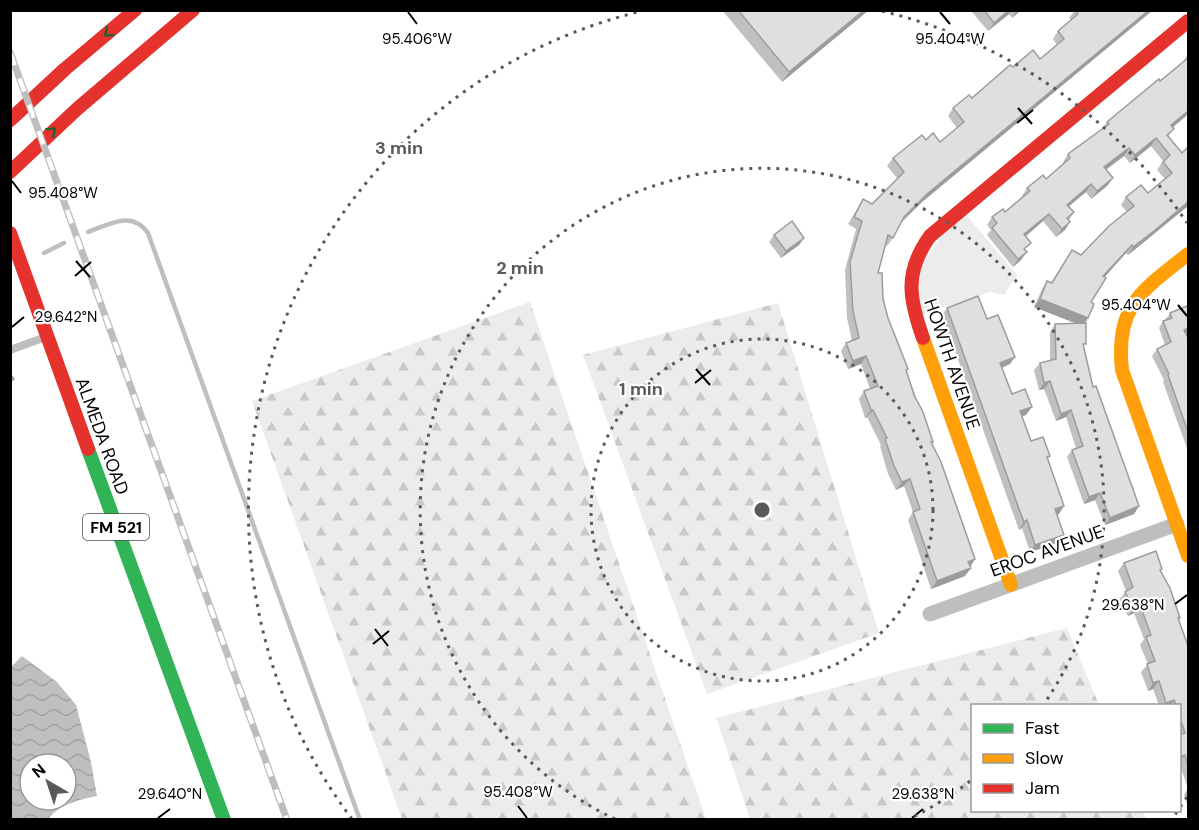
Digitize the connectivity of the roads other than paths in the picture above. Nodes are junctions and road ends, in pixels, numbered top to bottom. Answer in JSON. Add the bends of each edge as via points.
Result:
{"nodes":[{"id":1,"x":135,"y":10,"type":"edge"},
{"id":2,"x":192,"y":10,"type":"edge"},
{"id":3,"x":1188,"y":21,"type":"edge"},
{"id":4,"x":10,"y":120,"type":"edge"},
{"id":5,"x":10,"y":172,"type":"edge"},
{"id":6,"x":10,"y":233,"type":"edge"},
{"id":7,"x":1188,"y":254,"type":"edge"},
{"id":8,"x":47,"y":336,"type":"junction"},
{"id":9,"x":10,"y":350,"type":"edge"},
{"id":10,"x":1177,"y":525,"type":"junction"},
{"id":11,"x":1188,"y":556,"type":"edge"},
{"id":12,"x":1011,"y":585,"type":"junction"},
{"id":13,"x":930,"y":614,"type":"dead end"},
{"id":14,"x":224,"y":819,"type":"edge"}],
"edges":[{"from":1,"to":4,"type":"street","one_way":true},
{"from":5,"to":2,"type":"street","one_way":true},
{"from":3,"to":12,"type":"street","name":"HOWTH AVENUE","via":[[938,228],[922,246],[913,268],[910,293],[915,317]]},
{"from":6,"to":8,"type":"street","name":"ALMEDA ROAD","number":"FM 521"},
{"from":7,"to":10,"type":"street","via":[[1133,303],[1119,335],[1118,352]]},
{"from":8,"to":9,"type":"lane"},
{"from":8,"to":14,"type":"street","name":"ALMEDA ROAD","number":"FM 521"},
{"from":10,"to":11,"type":"street"},
{"from":10,"to":12,"type":"street","name":"EROC AVENUE"},
{"from":12,"to":13,"type":"street","name":"EROC AVENUE"}]}
